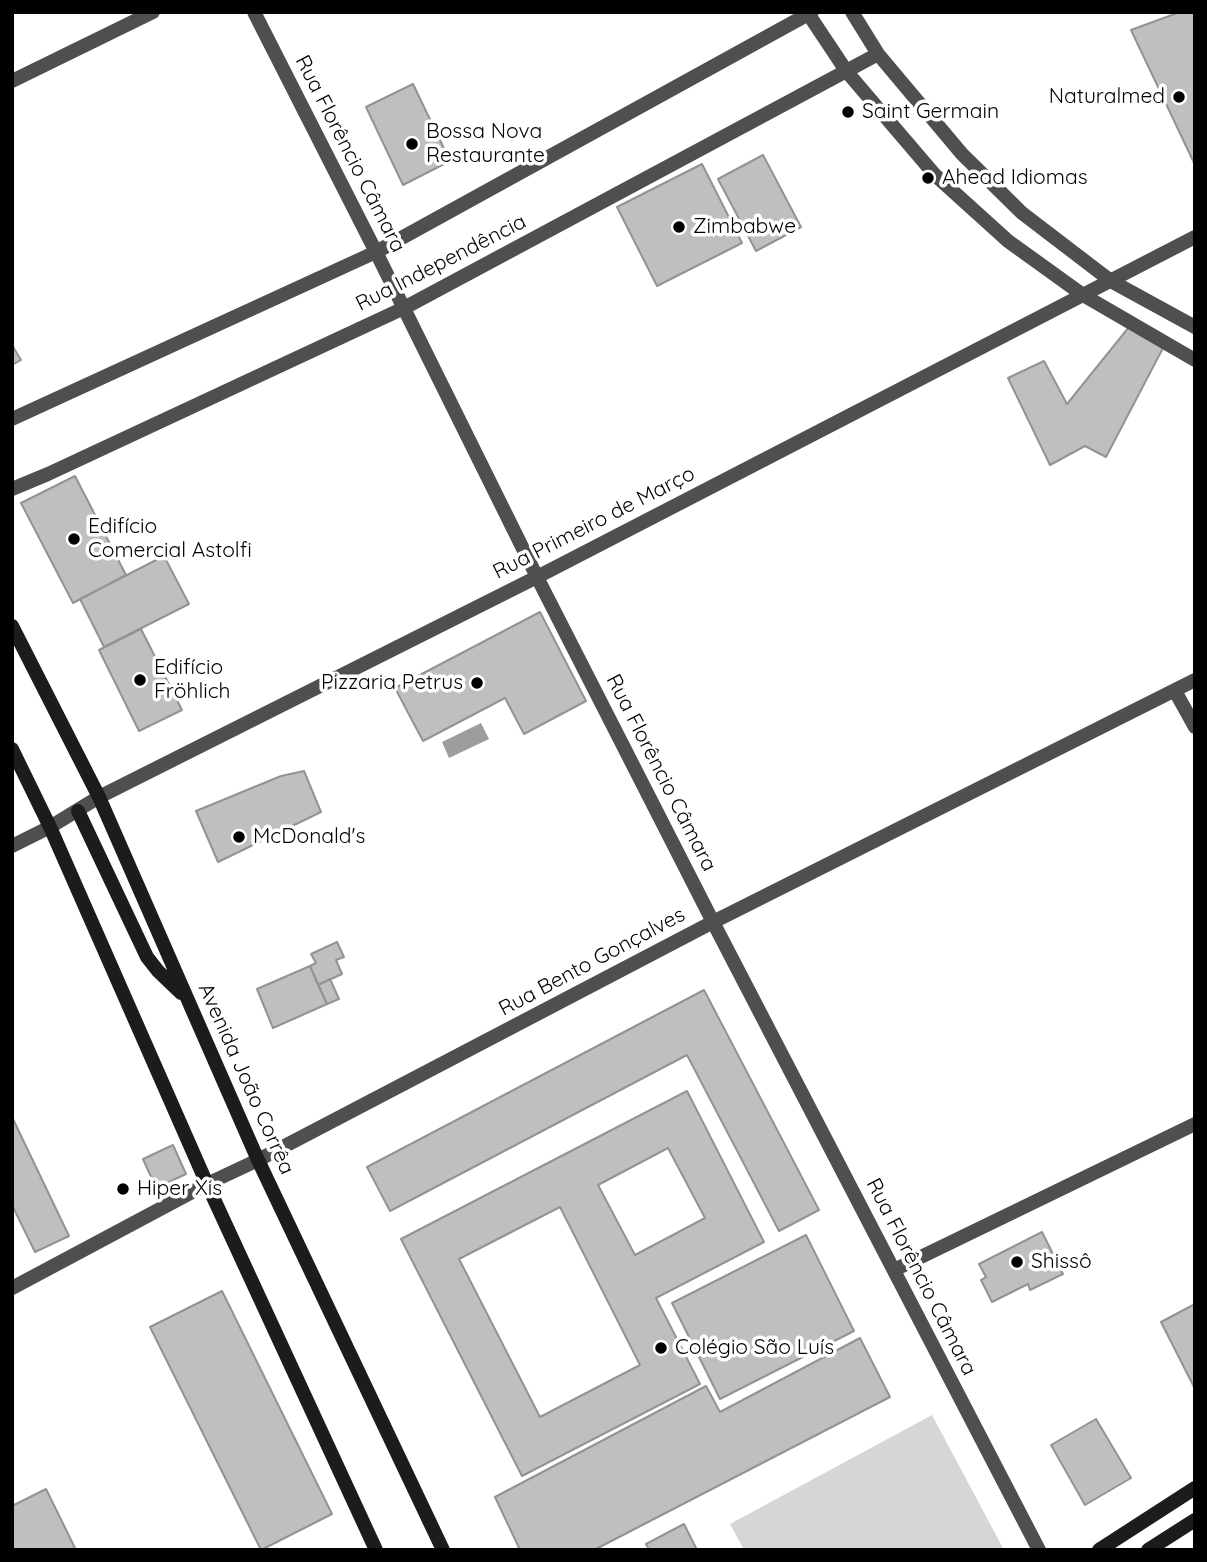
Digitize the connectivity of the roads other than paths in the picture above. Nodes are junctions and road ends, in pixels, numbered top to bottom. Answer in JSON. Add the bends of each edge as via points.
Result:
{"nodes":[{"id":1,"x":153,"y":12,"type":"edge"},
{"id":2,"x":254,"y":12,"type":"edge"},
{"id":3,"x":852,"y":12,"type":"edge"},
{"id":4,"x":809,"y":13,"type":"edge"},
{"id":5,"x":878,"y":54,"type":"junction"},
{"id":6,"x":847,"y":72,"type":"junction"},
{"id":7,"x":12,"y":81,"type":"edge"},
{"id":8,"x":1195,"y":237,"type":"edge"},
{"id":9,"x":376,"y":252,"type":"junction"},
{"id":10,"x":1111,"y":281,"type":"junction"},
{"id":11,"x":1083,"y":295,"type":"junction"},
{"id":12,"x":404,"y":308,"type":"junction"},
{"id":13,"x":1195,"y":327,"type":"edge"},
{"id":14,"x":1195,"y":360,"type":"edge"},
{"id":15,"x":12,"y":419,"type":"edge"},
{"id":16,"x":12,"y":489,"type":"edge"},
{"id":17,"x":537,"y":577,"type":"junction"},
{"id":18,"x":12,"y":626,"type":"edge"},
{"id":19,"x":1195,"y":680,"type":"edge"},
{"id":20,"x":1175,"y":691,"type":"junction"},
{"id":21,"x":1195,"y":727,"type":"edge"},
{"id":22,"x":12,"y":749,"type":"edge"},
{"id":23,"x":99,"y":797,"type":"junction"},
{"id":24,"x":78,"y":811,"type":"junction"},
{"id":25,"x":50,"y":827,"type":"junction"},
{"id":26,"x":12,"y":846,"type":"edge"},
{"id":27,"x":713,"y":922,"type":"junction"},
{"id":28,"x":187,"y":999,"type":"junction"},
{"id":29,"x":1195,"y":1124,"type":"edge"},
{"id":30,"x":258,"y":1160,"type":"junction"},
{"id":31,"x":207,"y":1184,"type":"junction"},
{"id":32,"x":894,"y":1270,"type":"junction"},
{"id":33,"x":12,"y":1288,"type":"edge"},
{"id":34,"x":1195,"y":1488,"type":"edge"},
{"id":35,"x":1195,"y":1520,"type":"edge"},
{"id":36,"x":376,"y":1550,"type":"edge"},
{"id":37,"x":443,"y":1550,"type":"edge"},
{"id":38,"x":1039,"y":1550,"type":"edge"},
{"id":39,"x":1099,"y":1550,"type":"edge"},
{"id":40,"x":1148,"y":1550,"type":"edge"}],
"edges":[{"from":1,"to":7,"type":"street"},
{"from":2,"to":9,"type":"street","name":"Rua Florêncio Câmara"},
{"from":3,"to":5,"type":"street"},
{"from":4,"to":6,"type":"street"},
{"from":4,"to":9,"type":"street","name":"Rua Independência"},
{"from":5,"to":6,"type":"street","name":"Rua Independência"},
{"from":5,"to":10,"type":"street","via":[[970,163],[1022,213]]},
{"from":6,"to":11,"type":"street","via":[[935,175],[1008,240]]},
{"from":6,"to":12,"type":"street","name":"Rua Independência"},
{"from":8,"to":10,"type":"street","name":"Rua Primeiro de Março"},
{"from":9,"to":12,"type":"street","name":"Rua Florêncio Câmara"},
{"from":9,"to":15,"type":"street","name":"Rua Independência"},
{"from":10,"to":11,"type":"street","name":"Rua Primeiro de Março"},
{"from":10,"to":13,"type":"street"},
{"from":11,"to":14,"type":"street"},
{"from":11,"to":17,"type":"street","name":"Rua Primeiro de Março"},
{"from":12,"to":16,"type":"street","name":"Rua Independência"},
{"from":12,"to":17,"type":"street","name":"Rua Florêncio Câmara"},
{"from":17,"to":23,"type":"street","name":"Rua Primeiro de Março"},
{"from":17,"to":27,"type":"street","name":"Rua Florêncio Câmara"},
{"from":18,"to":23,"type":"main road","name":"Avenida João Corrêa"},
{"from":19,"to":20,"type":"street","name":"Rua Bento Gonçalves"},
{"from":20,"to":21,"type":"street"},
{"from":20,"to":27,"type":"street","name":"Rua Bento Gonçalves"},
{"from":22,"to":25,"type":"main road"},
{"from":23,"to":24,"type":"street","name":"Rua Primeiro de Março"},
{"from":23,"to":28,"type":"main road","name":"Avenida João Corrêa"},
{"from":24,"to":25,"type":"street","name":"Rua Primeiro de Março"},
{"from":24,"to":28,"type":"main road","via":[[147,957]]},
{"from":25,"to":26,"type":"street","name":"Rua Primeiro de Março"},
{"from":25,"to":31,"type":"main road"},
{"from":27,"to":30,"type":"street","name":"Rua Bento Gonçalves"},
{"from":27,"to":32,"type":"street","name":"Rua Florêncio Câmara"},
{"from":28,"to":30,"type":"main road","name":"Avenida João Corrêa"},
{"from":29,"to":32,"type":"street"},
{"from":30,"to":31,"type":"street","name":"Rua Bento Gonçalves"},
{"from":30,"to":37,"type":"main road","name":"Avenida João Corrêa"},
{"from":31,"to":33,"type":"street","name":"Rua Bento Gonçalves"},
{"from":31,"to":36,"type":"main road"},
{"from":32,"to":38,"type":"street","name":"Rua Florêncio Câmara"},
{"from":34,"to":39,"type":"main road"},
{"from":35,"to":40,"type":"main road"}]}
